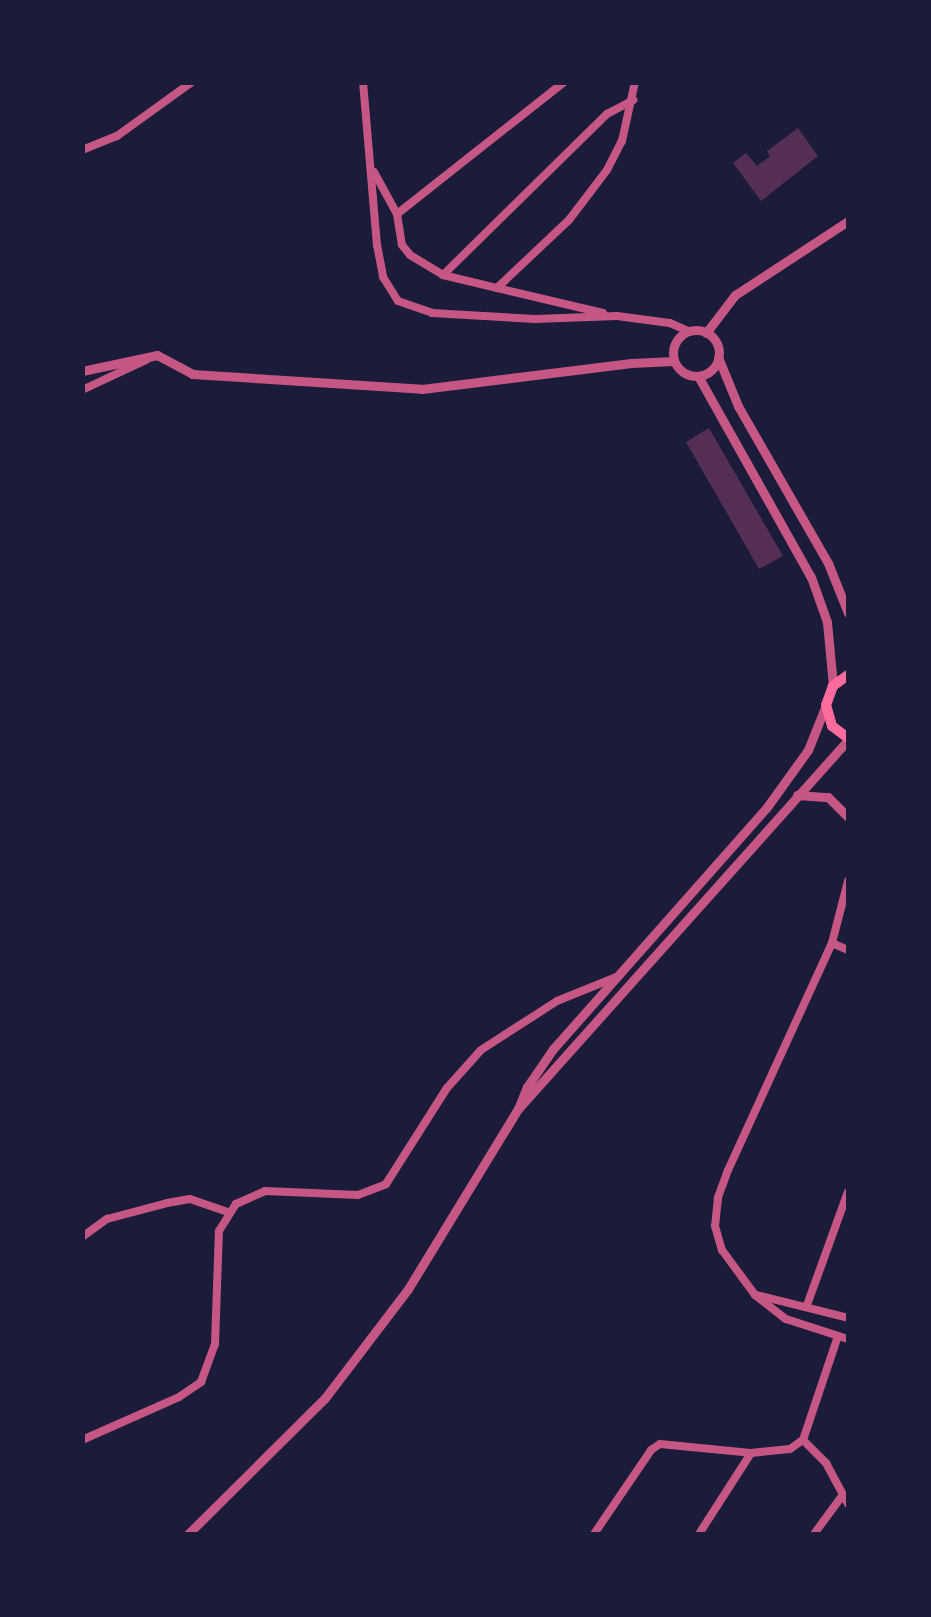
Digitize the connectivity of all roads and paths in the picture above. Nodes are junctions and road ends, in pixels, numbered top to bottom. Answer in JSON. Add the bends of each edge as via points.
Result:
{"nodes":[{"id":1,"x":192,"y":82,"type":"edge"},
{"id":2,"x":363,"y":82,"type":"edge"},
{"id":3,"x":564,"y":82,"type":"edge"},
{"id":4,"x":635,"y":82,"type":"edge"},
{"id":5,"x":632,"y":100,"type":"junction"},
{"id":6,"x":83,"y":149,"type":"edge"},
{"id":7,"x":371,"y":152,"type":"junction"},
{"id":8,"x":397,"y":214,"type":"junction"},
{"id":9,"x":848,"y":221,"type":"edge"},
{"id":10,"x":444,"y":274,"type":"junction"},
{"id":11,"x":496,"y":288,"type":"junction"},
{"id":12,"x":617,"y":316,"type":"junction"},
{"id":13,"x":690,"y":332,"type":"junction"},
{"id":14,"x":706,"y":333,"type":"junction"},
{"id":15,"x":157,"y":355,"type":"junction"},
{"id":16,"x":718,"y":357,"type":"junction"},
{"id":17,"x":674,"y":362,"type":"junction"},
{"id":18,"x":82,"y":371,"type":"edge"},
{"id":19,"x":698,"y":376,"type":"junction"},
{"id":20,"x":82,"y":390,"type":"edge"},
{"id":21,"x":848,"y":613,"type":"edge"},
{"id":22,"x":848,"y":675,"type":"edge"},
{"id":23,"x":833,"y":686,"type":"junction"},
{"id":24,"x":826,"y":705,"type":"junction"},
{"id":25,"x":848,"y":739,"type":"edge"},
{"id":26,"x":794,"y":796,"type":"junction"},
{"id":27,"x":848,"y":817,"type":"edge"},
{"id":28,"x":848,"y":881,"type":"edge"},
{"id":29,"x":832,"y":944,"type":"junction"},
{"id":30,"x":848,"y":950,"type":"edge"},
{"id":31,"x":627,"y":964,"type":"junction"},
{"id":32,"x":640,"y":974,"type":"junction"},
{"id":33,"x":616,"y":977,"type":"junction"},
{"id":34,"x":608,"y":986,"type":"junction"},
{"id":35,"x":621,"y":994,"type":"junction"},
{"id":36,"x":518,"y":1109,"type":"junction"},
{"id":37,"x":848,"y":1192,"type":"edge"},
{"id":38,"x":228,"y":1212,"type":"junction"},
{"id":39,"x":82,"y":1237,"type":"edge"},
{"id":40,"x":755,"y":1295,"type":"junction"},
{"id":41,"x":807,"y":1305,"type":"junction"},
{"id":42,"x":848,"y":1318,"type":"edge"},
{"id":43,"x":838,"y":1336,"type":"junction"},
{"id":44,"x":848,"y":1338,"type":"edge"},
{"id":45,"x":82,"y":1440,"type":"edge"},
{"id":46,"x":803,"y":1440,"type":"junction"},
{"id":47,"x":751,"y":1453,"type":"junction"},
{"id":48,"x":842,"y":1496,"type":"junction"},
{"id":49,"x":848,"y":1504,"type":"edge"},
{"id":50,"x":188,"y":1534,"type":"edge"},
{"id":51,"x":594,"y":1534,"type":"edge"},
{"id":52,"x":699,"y":1534,"type":"edge"},
{"id":53,"x":814,"y":1534,"type":"edge"}],
"edges":[{"from":1,"to":6,"type":"street","via":[[117,136]]},
{"from":2,"to":7,"type":"street"},
{"from":3,"to":8,"type":"street"},
{"from":4,"to":5,"type":"street"},
{"from":5,"to":10,"type":"street","via":[[607,114]]},
{"from":5,"to":11,"type":"street","via":[[608,170],[569,220]]},
{"from":7,"to":8,"type":"street","via":[[375,175]]},
{"from":7,"to":12,"type":"street","via":[[380,262],[398,300],[474,318]]},
{"from":8,"to":10,"type":"street","via":[[410,256]]},
{"from":9,"to":14,"type":"street","via":[[735,295]]},
{"from":10,"to":11,"type":"street"},
{"from":11,"to":12,"type":"street"},
{"from":12,"to":13,"type":"street"},
{"from":13,"to":14,"type":"street"},
{"from":13,"to":17,"type":"street","via":[[674,346]]},
{"from":14,"to":16,"type":"street"},
{"from":15,"to":17,"type":"street","via":[[192,374],[375,389]]},
{"from":15,"to":18,"type":"street"},
{"from":15,"to":20,"type":"street"},
{"from":16,"to":19,"type":"street","via":[[712,370]]},
{"from":16,"to":21,"type":"street"},
{"from":17,"to":19,"type":"street"},
{"from":19,"to":23,"type":"street","via":[[811,577],[827,622]]},
{"from":22,"to":23,"type":"main road"},
{"from":23,"to":24,"type":"main road"},
{"from":24,"to":25,"type":"main road","via":[[832,726]]},
{"from":24,"to":31,"type":"street","via":[[808,750],[767,807]]},
{"from":25,"to":26,"type":"street"},
{"from":26,"to":27,"type":"street","via":[[828,798]]},
{"from":26,"to":32,"type":"street"},
{"from":28,"to":29,"type":"street"},
{"from":29,"to":30,"type":"street"},
{"from":29,"to":40,"type":"street","via":[[718,1198],[715,1226],[722,1250]]},
{"from":31,"to":32,"type":"street"},
{"from":31,"to":33,"type":"street"},
{"from":32,"to":35,"type":"street"},
{"from":33,"to":34,"type":"street"},
{"from":33,"to":38,"type":"street","via":[[557,1001],[480,1050],[447,1088],[386,1184],[358,1195],[265,1190]]},
{"from":34,"to":35,"type":"street"},
{"from":34,"to":36,"type":"street","via":[[542,1064]]},
{"from":35,"to":36,"type":"street"},
{"from":36,"to":50,"type":"street","via":[[438,1243],[367,1344],[292,1434]]},
{"from":37,"to":41,"type":"street"},
{"from":38,"to":39,"type":"street","via":[[190,1199],[106,1219]]},
{"from":38,"to":45,"type":"street","via":[[218,1242],[214,1354],[201,1382]]},
{"from":40,"to":41,"type":"street"},
{"from":40,"to":43,"type":"street","via":[[786,1318]]},
{"from":41,"to":42,"type":"street"},
{"from":43,"to":44,"type":"street"},
{"from":43,"to":46,"type":"street"},
{"from":46,"to":47,"type":"street","via":[[790,1450]]},
{"from":46,"to":48,"type":"street","via":[[826,1463]]},
{"from":47,"to":51,"type":"street","via":[[669,1442],[655,1446]]},
{"from":47,"to":52,"type":"street"},
{"from":48,"to":49,"type":"street"},
{"from":48,"to":53,"type":"street"}]}
